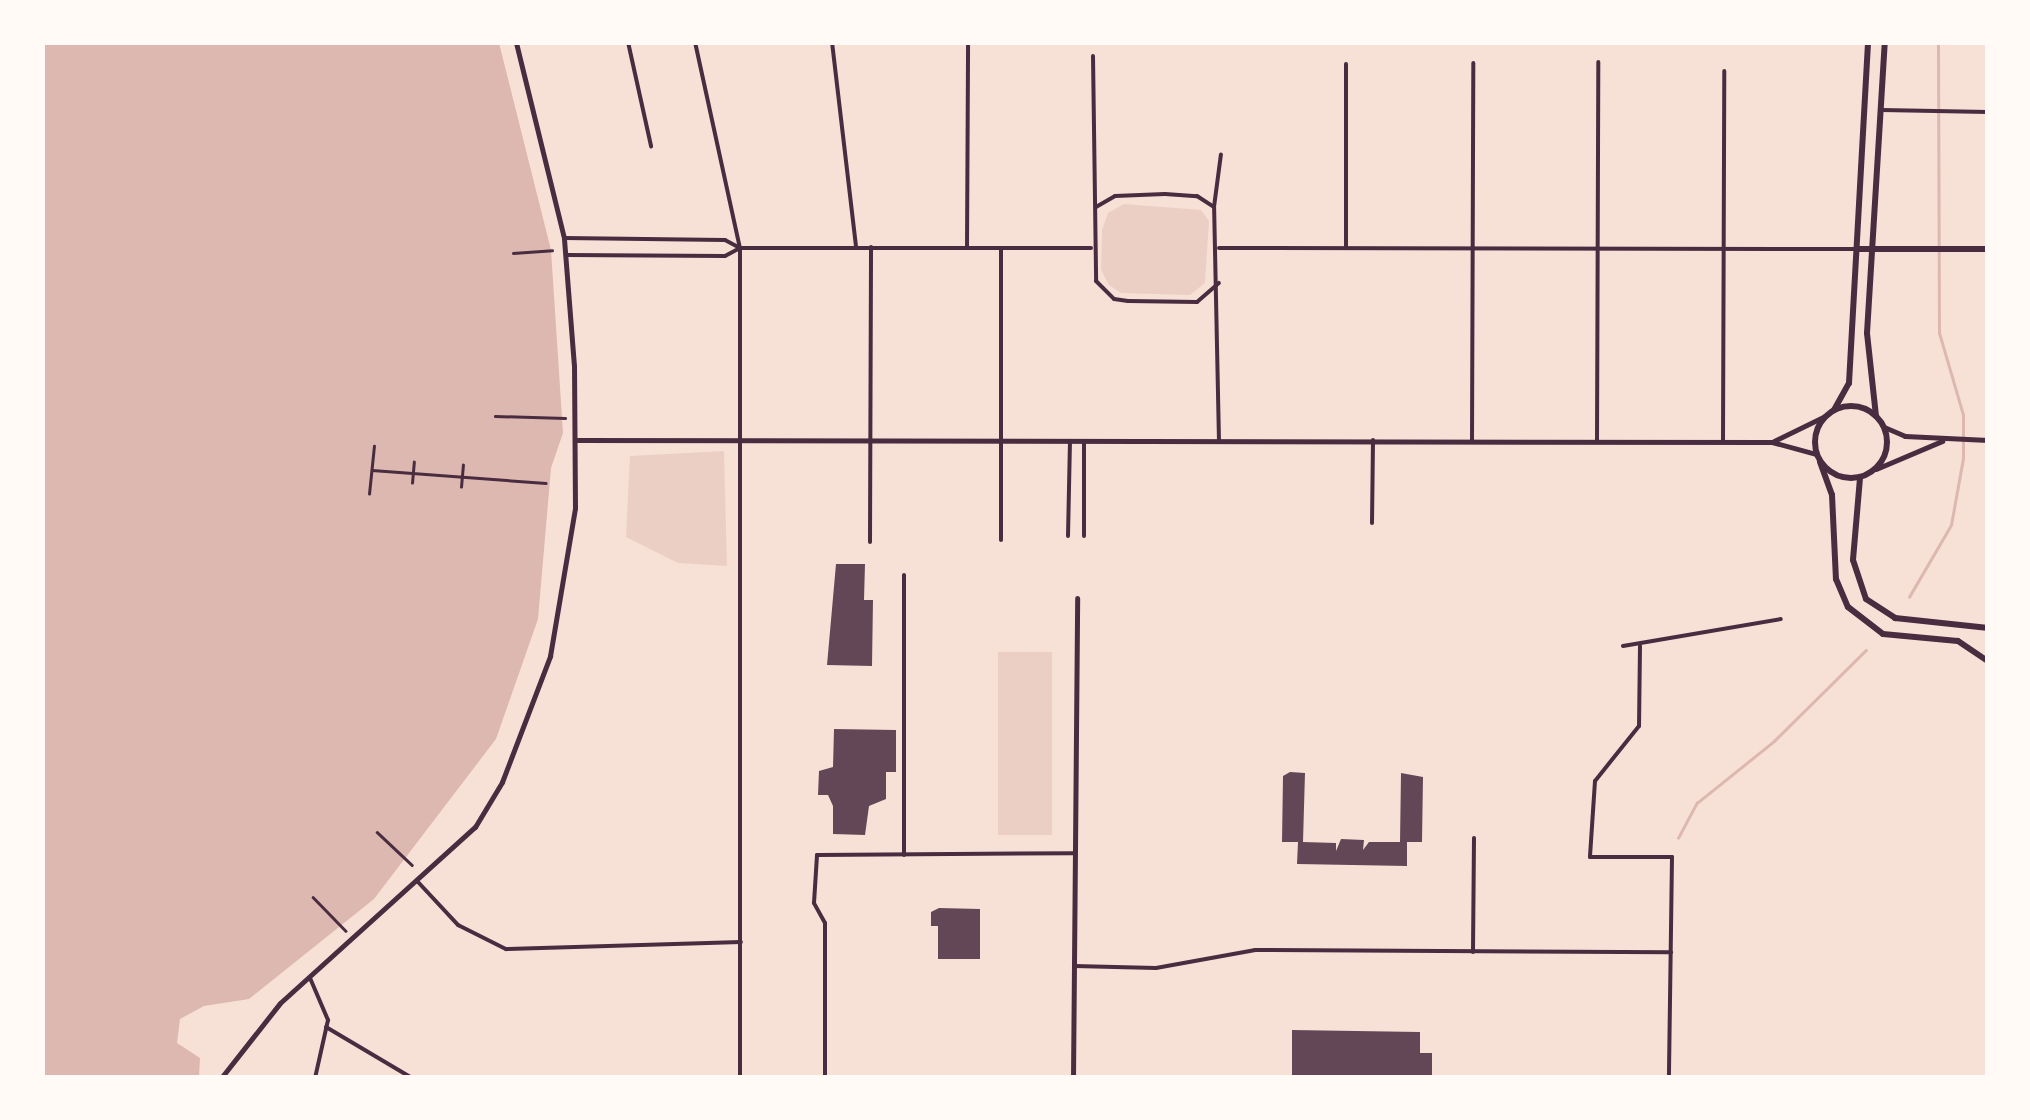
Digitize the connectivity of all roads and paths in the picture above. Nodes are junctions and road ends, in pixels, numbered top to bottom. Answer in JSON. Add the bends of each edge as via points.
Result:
{"nodes":[{"id":1,"x":516,"y":42,"type":"edge"},
{"id":2,"x":628,"y":42,"type":"edge"},
{"id":3,"x":695,"y":42,"type":"edge"},
{"id":4,"x":832,"y":42,"type":"edge"},
{"id":5,"x":968,"y":42,"type":"edge"},
{"id":6,"x":1868,"y":42,"type":"edge"},
{"id":7,"x":1885,"y":42,"type":"edge"},
{"id":8,"x":1093,"y":56,"type":"dead end"},
{"id":9,"x":1473,"y":62,"type":"dead end"},
{"id":10,"x":1598,"y":62,"type":"dead end"},
{"id":11,"x":1346,"y":64,"type":"dead end"},
{"id":12,"x":1724,"y":71,"type":"dead end"},
{"id":13,"x":1881,"y":110,"type":"junction"},
{"id":14,"x":1988,"y":112,"type":"edge"},
{"id":15,"x":651,"y":146,"type":"dead end"},
{"id":16,"x":1221,"y":154,"type":"dead end"},
{"id":17,"x":1096,"y":206,"type":"junction"},
{"id":18,"x":1214,"y":208,"type":"junction"},
{"id":19,"x":564,"y":238,"type":"junction"},
{"id":20,"x":856,"y":246,"type":"junction"},
{"id":21,"x":871,"y":247,"type":"junction"},
{"id":22,"x":1346,"y":247,"type":"junction"},
{"id":23,"x":740,"y":248,"type":"junction"},
{"id":24,"x":967,"y":248,"type":"junction"},
{"id":25,"x":1001,"y":248,"type":"junction"},
{"id":26,"x":1091,"y":248,"type":"junction"},
{"id":27,"x":1219,"y":248,"type":"junction"},
{"id":28,"x":1473,"y":248,"type":"junction"},
{"id":29,"x":1598,"y":248,"type":"junction"},
{"id":30,"x":1724,"y":249,"type":"junction"},
{"id":31,"x":1858,"y":249,"type":"junction"},
{"id":32,"x":1873,"y":249,"type":"junction"},
{"id":33,"x":1988,"y":249,"type":"edge"},
{"id":34,"x":552,"y":250,"type":"dead end"},
{"id":35,"x":514,"y":253,"type":"dead end"},
{"id":36,"x":566,"y":255,"type":"junction"},
{"id":37,"x":1219,"y":283,"type":"junction"},
{"id":38,"x":1834,"y":410,"type":"junction"},
{"id":39,"x":495,"y":416,"type":"dead end"},
{"id":40,"x":1825,"y":416,"type":"junction"},
{"id":41,"x":1876,"y":416,"type":"junction"},
{"id":42,"x":566,"y":418,"type":"dead end"},
{"id":43,"x":1884,"y":427,"type":"junction"},
{"id":44,"x":740,"y":438,"type":"junction"},
{"id":45,"x":870,"y":439,"type":"junction"},
{"id":46,"x":577,"y":440,"type":"junction"},
{"id":47,"x":1070,"y":440,"type":"junction"},
{"id":48,"x":1373,"y":440,"type":"junction"},
{"id":49,"x":1944,"y":440,"type":"junction"},
{"id":50,"x":1988,"y":440,"type":"edge"},
{"id":51,"x":1000,"y":441,"type":"junction"},
{"id":52,"x":1084,"y":441,"type":"junction"},
{"id":53,"x":1218,"y":441,"type":"junction"},
{"id":54,"x":1598,"y":441,"type":"junction"},
{"id":55,"x":1723,"y":441,"type":"junction"},
{"id":56,"x":1472,"y":442,"type":"junction"},
{"id":57,"x":1772,"y":442,"type":"junction"},
{"id":58,"x":374,"y":446,"type":"dead end"},
{"id":59,"x":1818,"y":458,"type":"junction"},
{"id":60,"x":414,"y":462,"type":"dead end"},
{"id":61,"x":463,"y":465,"type":"dead end"},
{"id":62,"x":1876,"y":469,"type":"junction"},
{"id":63,"x":372,"y":470,"type":"junction"},
{"id":64,"x":413,"y":472,"type":"junction"},
{"id":65,"x":462,"y":476,"type":"junction"},
{"id":66,"x":1860,"y":478,"type":"junction"},
{"id":67,"x":546,"y":483,"type":"dead end"},
{"id":68,"x":412,"y":484,"type":"dead end"},
{"id":69,"x":462,"y":487,"type":"dead end"},
{"id":70,"x":369,"y":494,"type":"dead end"},
{"id":71,"x":1372,"y":524,"type":"dead end"},
{"id":72,"x":1068,"y":536,"type":"dead end"},
{"id":73,"x":1084,"y":536,"type":"dead end"},
{"id":74,"x":1001,"y":540,"type":"dead end"},
{"id":75,"x":870,"y":542,"type":"dead end"},
{"id":76,"x":904,"y":575,"type":"dead end"},
{"id":77,"x":1077,"y":598,"type":"dead end"},
{"id":78,"x":1781,"y":620,"type":"dead end"},
{"id":79,"x":1988,"y":628,"type":"edge"},
{"id":80,"x":1622,"y":646,"type":"dead end"},
{"id":81,"x":1640,"y":646,"type":"junction"},
{"id":82,"x":1988,"y":661,"type":"edge"},
{"id":83,"x":377,"y":832,"type":"dead end"},
{"id":84,"x":1474,"y":838,"type":"dead end"},
{"id":85,"x":1075,"y":853,"type":"junction"},
{"id":86,"x":904,"y":855,"type":"junction"},
{"id":87,"x":412,"y":864,"type":"dead end"},
{"id":88,"x":418,"y":882,"type":"junction"},
{"id":89,"x":314,"y":897,"type":"dead end"},
{"id":90,"x":347,"y":932,"type":"dead end"},
{"id":91,"x":740,"y":942,"type":"junction"},
{"id":92,"x":1474,"y":952,"type":"junction"},
{"id":93,"x":1671,"y":952,"type":"junction"},
{"id":94,"x":1074,"y":966,"type":"junction"},
{"id":95,"x":309,"y":978,"type":"junction"},
{"id":96,"x":326,"y":1027,"type":"junction"},
{"id":97,"x":222,"y":1078,"type":"edge"},
{"id":98,"x":315,"y":1078,"type":"edge"},
{"id":99,"x":412,"y":1078,"type":"edge"},
{"id":100,"x":740,"y":1078,"type":"edge"},
{"id":101,"x":826,"y":1078,"type":"edge"},
{"id":102,"x":1074,"y":1078,"type":"edge"},
{"id":103,"x":1670,"y":1078,"type":"edge"}],
"edges":[{"from":1,"to":19,"type":"street"},
{"from":2,"to":15,"type":"street"},
{"from":3,"to":23,"type":"street"},
{"from":4,"to":20,"type":"street"},
{"from":5,"to":24,"type":"street"},
{"from":6,"to":31,"type":"main road"},
{"from":7,"to":13,"type":"main road"},
{"from":8,"to":17,"type":"street"},
{"from":9,"to":28,"type":"street"},
{"from":10,"to":29,"type":"street"},
{"from":11,"to":22,"type":"street"},
{"from":12,"to":30,"type":"street"},
{"from":13,"to":14,"type":"street"},
{"from":13,"to":32,"type":"main road"},
{"from":16,"to":18,"type":"street"},
{"from":17,"to":18,"type":"street","via":[[1115,196],[1165,194],[1198,196]]},
{"from":17,"to":26,"type":"street"},
{"from":18,"to":27,"type":"street"},
{"from":19,"to":23,"type":"street","via":[[725,240]]},
{"from":19,"to":36,"type":"street"},
{"from":20,"to":21,"type":"street"},
{"from":20,"to":23,"type":"street"},
{"from":21,"to":24,"type":"street"},
{"from":21,"to":45,"type":"street"},
{"from":22,"to":27,"type":"street"},
{"from":22,"to":28,"type":"street"},
{"from":23,"to":36,"type":"street","via":[[725,256]]},
{"from":23,"to":44,"type":"street"},
{"from":24,"to":25,"type":"street"},
{"from":25,"to":26,"type":"street"},
{"from":25,"to":51,"type":"street"},
{"from":26,"to":37,"type":"street","via":[[1096,281],[1114,299],[1197,302]]},
{"from":27,"to":37,"type":"street"},
{"from":28,"to":29,"type":"street"},
{"from":28,"to":56,"type":"street"},
{"from":29,"to":30,"type":"street"},
{"from":29,"to":54,"type":"street"},
{"from":30,"to":31,"type":"street"},
{"from":30,"to":55,"type":"street"},
{"from":31,"to":32,"type":"main road"},
{"from":31,"to":38,"type":"main road","via":[[1848,383]]},
{"from":32,"to":33,"type":"main road"},
{"from":32,"to":41,"type":"main road","via":[[1867,366]]},
{"from":34,"to":35,"type":"path"},
{"from":36,"to":46,"type":"street"},
{"from":37,"to":53,"type":"street"},
{"from":38,"to":40,"type":"main road"},
{"from":38,"to":41,"type":"main road","via":[[1856,406]]},
{"from":39,"to":42,"type":"path"},
{"from":40,"to":57,"type":"street"},
{"from":40,"to":59,"type":"main road","via":[[1815,434]]},
{"from":41,"to":43,"type":"main road"},
{"from":43,"to":49,"type":"street"},
{"from":43,"to":62,"type":"main road","via":[[1886,449]]},
{"from":44,"to":45,"type":"street"},
{"from":44,"to":46,"type":"street"},
{"from":44,"to":91,"type":"street"},
{"from":45,"to":51,"type":"street"},
{"from":45,"to":75,"type":"street"},
{"from":46,"to":88,"type":"street","via":[[565,587],[528,723],[475,826]]},
{"from":47,"to":51,"type":"street"},
{"from":47,"to":52,"type":"street"},
{"from":47,"to":72,"type":"street"},
{"from":48,"to":53,"type":"street"},
{"from":48,"to":56,"type":"street"},
{"from":48,"to":71,"type":"street"},
{"from":49,"to":50,"type":"street"},
{"from":49,"to":62,"type":"street"},
{"from":51,"to":74,"type":"street"},
{"from":52,"to":53,"type":"street"},
{"from":52,"to":73,"type":"street"},
{"from":54,"to":55,"type":"street"},
{"from":54,"to":56,"type":"street"},
{"from":55,"to":57,"type":"street"},
{"from":57,"to":59,"type":"street"},
{"from":58,"to":63,"type":"path"},
{"from":59,"to":66,"type":"main road","via":[[1838,476]]},
{"from":59,"to":82,"type":"main road","via":[[1832,495],[1841,594],[1865,625],[1904,639],[1966,643]]},
{"from":60,"to":64,"type":"path"},
{"from":61,"to":65,"type":"path"},
{"from":62,"to":66,"type":"main road"},
{"from":63,"to":64,"type":"path"},
{"from":63,"to":70,"type":"path"},
{"from":64,"to":65,"type":"path"},
{"from":64,"to":68,"type":"path"},
{"from":65,"to":67,"type":"path"},
{"from":65,"to":69,"type":"path"},
{"from":66,"to":79,"type":"main road","via":[[1853,550],[1861,591],[1885,614]]},
{"from":76,"to":86,"type":"street"},
{"from":77,"to":85,"type":"street"},
{"from":78,"to":81,"type":"street"},
{"from":80,"to":81,"type":"street"},
{"from":81,"to":93,"type":"street","via":[[1640,726],[1595,781],[1590,857],[1672,857]]},
{"from":83,"to":87,"type":"path"},
{"from":84,"to":92,"type":"street"},
{"from":85,"to":86,"type":"street"},
{"from":85,"to":94,"type":"street"},
{"from":86,"to":101,"type":"street","via":[[829,852],[814,865],[814,903],[825,923]]},
{"from":88,"to":91,"type":"street","via":[[458,925],[506,950]]},
{"from":88,"to":95,"type":"street"},
{"from":89,"to":90,"type":"path"},
{"from":91,"to":100,"type":"street"},
{"from":92,"to":93,"type":"street"},
{"from":92,"to":94,"type":"street","via":[[1255,950],[1156,968]]},
{"from":93,"to":103,"type":"street"},
{"from":94,"to":102,"type":"street"},
{"from":95,"to":96,"type":"street","via":[[327,1013]]},
{"from":95,"to":97,"type":"street","via":[[252,1033]]},
{"from":96,"to":98,"type":"street"},
{"from":96,"to":99,"type":"street"}]}
